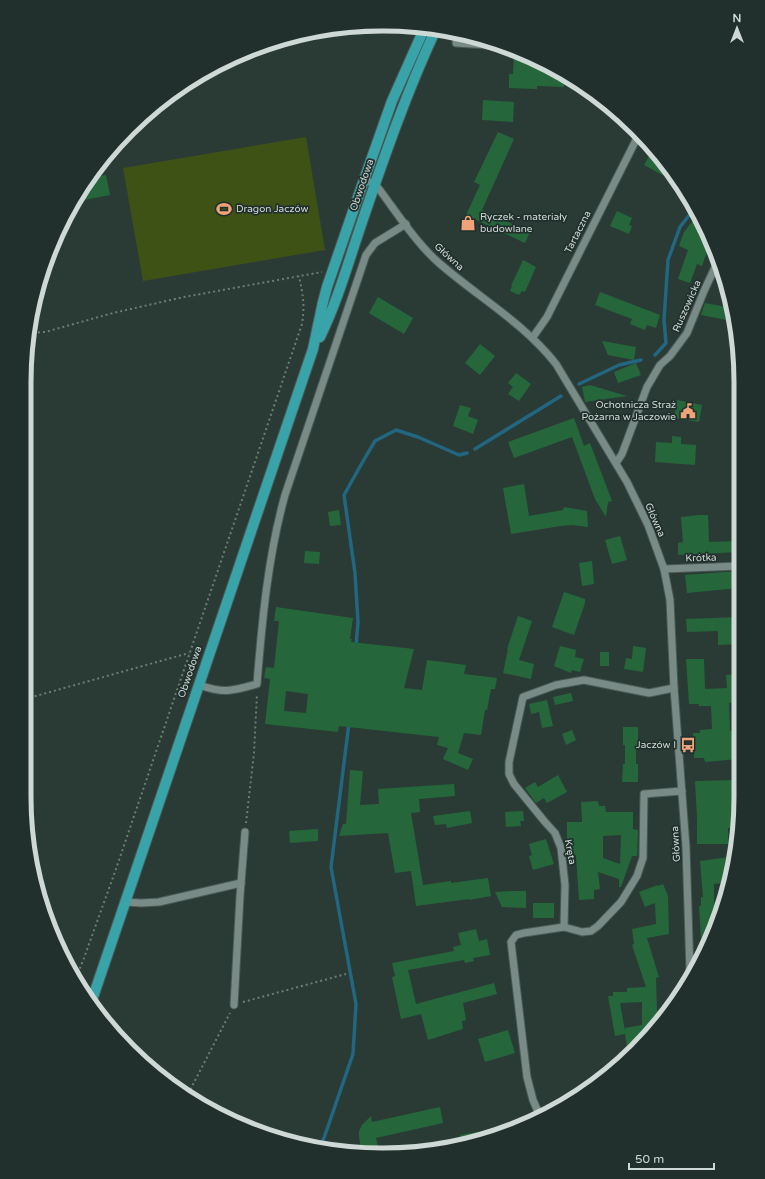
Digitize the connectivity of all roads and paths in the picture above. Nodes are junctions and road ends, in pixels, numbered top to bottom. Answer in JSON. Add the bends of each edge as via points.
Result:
{"nodes":[{"id":1,"x":421,"y":33,"type":"edge"},
{"id":2,"x":433,"y":35,"type":"edge"},
{"id":3,"x":456,"y":43,"type":"dead end"},
{"id":4,"x":477,"y":44,"type":"edge"},
{"id":5,"x":636,"y":139,"type":"edge"},
{"id":6,"x":364,"y":180,"type":"junction"},
{"id":7,"x":375,"y":184,"type":"junction"},
{"id":8,"x":406,"y":224,"type":"junction"},
{"id":9,"x":714,"y":269,"type":"edge"},
{"id":10,"x":334,"y":270,"type":"junction"},
{"id":11,"x":299,"y":276,"type":"junction"},
{"id":12,"x":35,"y":333,"type":"edge"},
{"id":13,"x":533,"y":337,"type":"junction"},
{"id":14,"x":313,"y":349,"type":"junction"},
{"id":15,"x":616,"y":463,"type":"junction"},
{"id":16,"x":734,"y":566,"type":"edge"},
{"id":17,"x":664,"y":569,"type":"junction"},
{"id":18,"x":189,"y":653,"type":"junction"},
{"id":19,"x":257,"y":684,"type":"junction"},
{"id":20,"x":199,"y":685,"type":"junction"},
{"id":21,"x":674,"y":688,"type":"junction"},
{"id":22,"x":31,"y":697,"type":"edge"},
{"id":23,"x":682,"y":791,"type":"junction"},
{"id":24,"x":245,"y":832,"type":"joint"},
{"id":25,"x":241,"y":882,"type":"junction"},
{"id":26,"x":126,"y":902,"type":"junction"},
{"id":27,"x":564,"y":927,"type":"junction"},
{"id":28,"x":690,"y":967,"type":"edge"},
{"id":29,"x":78,"y":972,"type":"edge"},
{"id":30,"x":346,"y":974,"type":"dead end"},
{"id":31,"x":93,"y":996,"type":"edge"},
{"id":32,"x":234,"y":1005,"type":"junction"},
{"id":33,"x":190,"y":1091,"type":"edge"},
{"id":34,"x":538,"y":1112,"type":"edge"}],
"edges":[{"from":1,"to":6,"type":"main road","name":"Obwodowa","via":[[392,101]]},
{"from":2,"to":7,"type":"main road","name":"Obwodowa","via":[[401,111]]},
{"from":3,"to":4,"type":"street"},
{"from":5,"to":13,"type":"street","name":"Tartaczna","via":[[547,317]]},
{"from":6,"to":7,"type":"street"},
{"from":6,"to":10,"type":"main road","name":"Obwodowa"},
{"from":7,"to":8,"type":"street","name":"Główna"},
{"from":7,"to":14,"type":"main road","name":"Obwodowa","via":[[332,310]]},
{"from":8,"to":13,"type":"street","name":"Główna","via":[[438,262]]},
{"from":8,"to":19,"type":"street","via":[[375,243],[366,255],[285,495],[272,552]]},
{"from":9,"to":15,"type":"street","name":"Ruszowicka","via":[[687,333],[660,365],[647,387],[622,454]]},
{"from":10,"to":11,"type":"path"},
{"from":10,"to":14,"type":"main road","name":"Obwodowa","via":[[323,302]]},
{"from":11,"to":12,"type":"path","via":[[113,312],[46,332]]},
{"from":11,"to":18,"type":"path","via":[[304,299],[302,324]]},
{"from":13,"to":15,"type":"street","name":"Główna","via":[[556,364]]},
{"from":14,"to":20,"type":"main road","name":"Obwodowa"},
{"from":15,"to":17,"type":"street","name":"Główna","via":[[648,525]]},
{"from":16,"to":17,"type":"street","name":"Krótka"},
{"from":17,"to":21,"type":"street","name":"Główna","via":[[670,600]]},
{"from":18,"to":22,"type":"path"},
{"from":18,"to":29,"type":"path"},
{"from":19,"to":20,"type":"street","via":[[223,691]]},
{"from":19,"to":24,"type":"path","via":[[254,753]]},
{"from":20,"to":26,"type":"main road","name":"Obwodowa"},
{"from":21,"to":23,"type":"street","name":"Główna"},
{"from":21,"to":27,"type":"street","name":"Kręta","via":[[649,693],[584,680],[556,685],[523,697],[509,762],[509,774],[514,784],[555,833],[561,848],[565,885]]},
{"from":23,"to":27,"type":"street","via":[[644,794],[643,858],[637,876],[621,902],[591,931],[582,932]]},
{"from":23,"to":28,"type":"street","name":"Główna"},
{"from":24,"to":25,"type":"street"},
{"from":25,"to":26,"type":"street","via":[[159,902]]},
{"from":25,"to":32,"type":"street"},
{"from":26,"to":31,"type":"main road","name":"Obwodowa"},
{"from":27,"to":34,"type":"street","via":[[516,935],[511,942],[527,1077]]},
{"from":30,"to":32,"type":"path"},
{"from":32,"to":33,"type":"path"}]}
